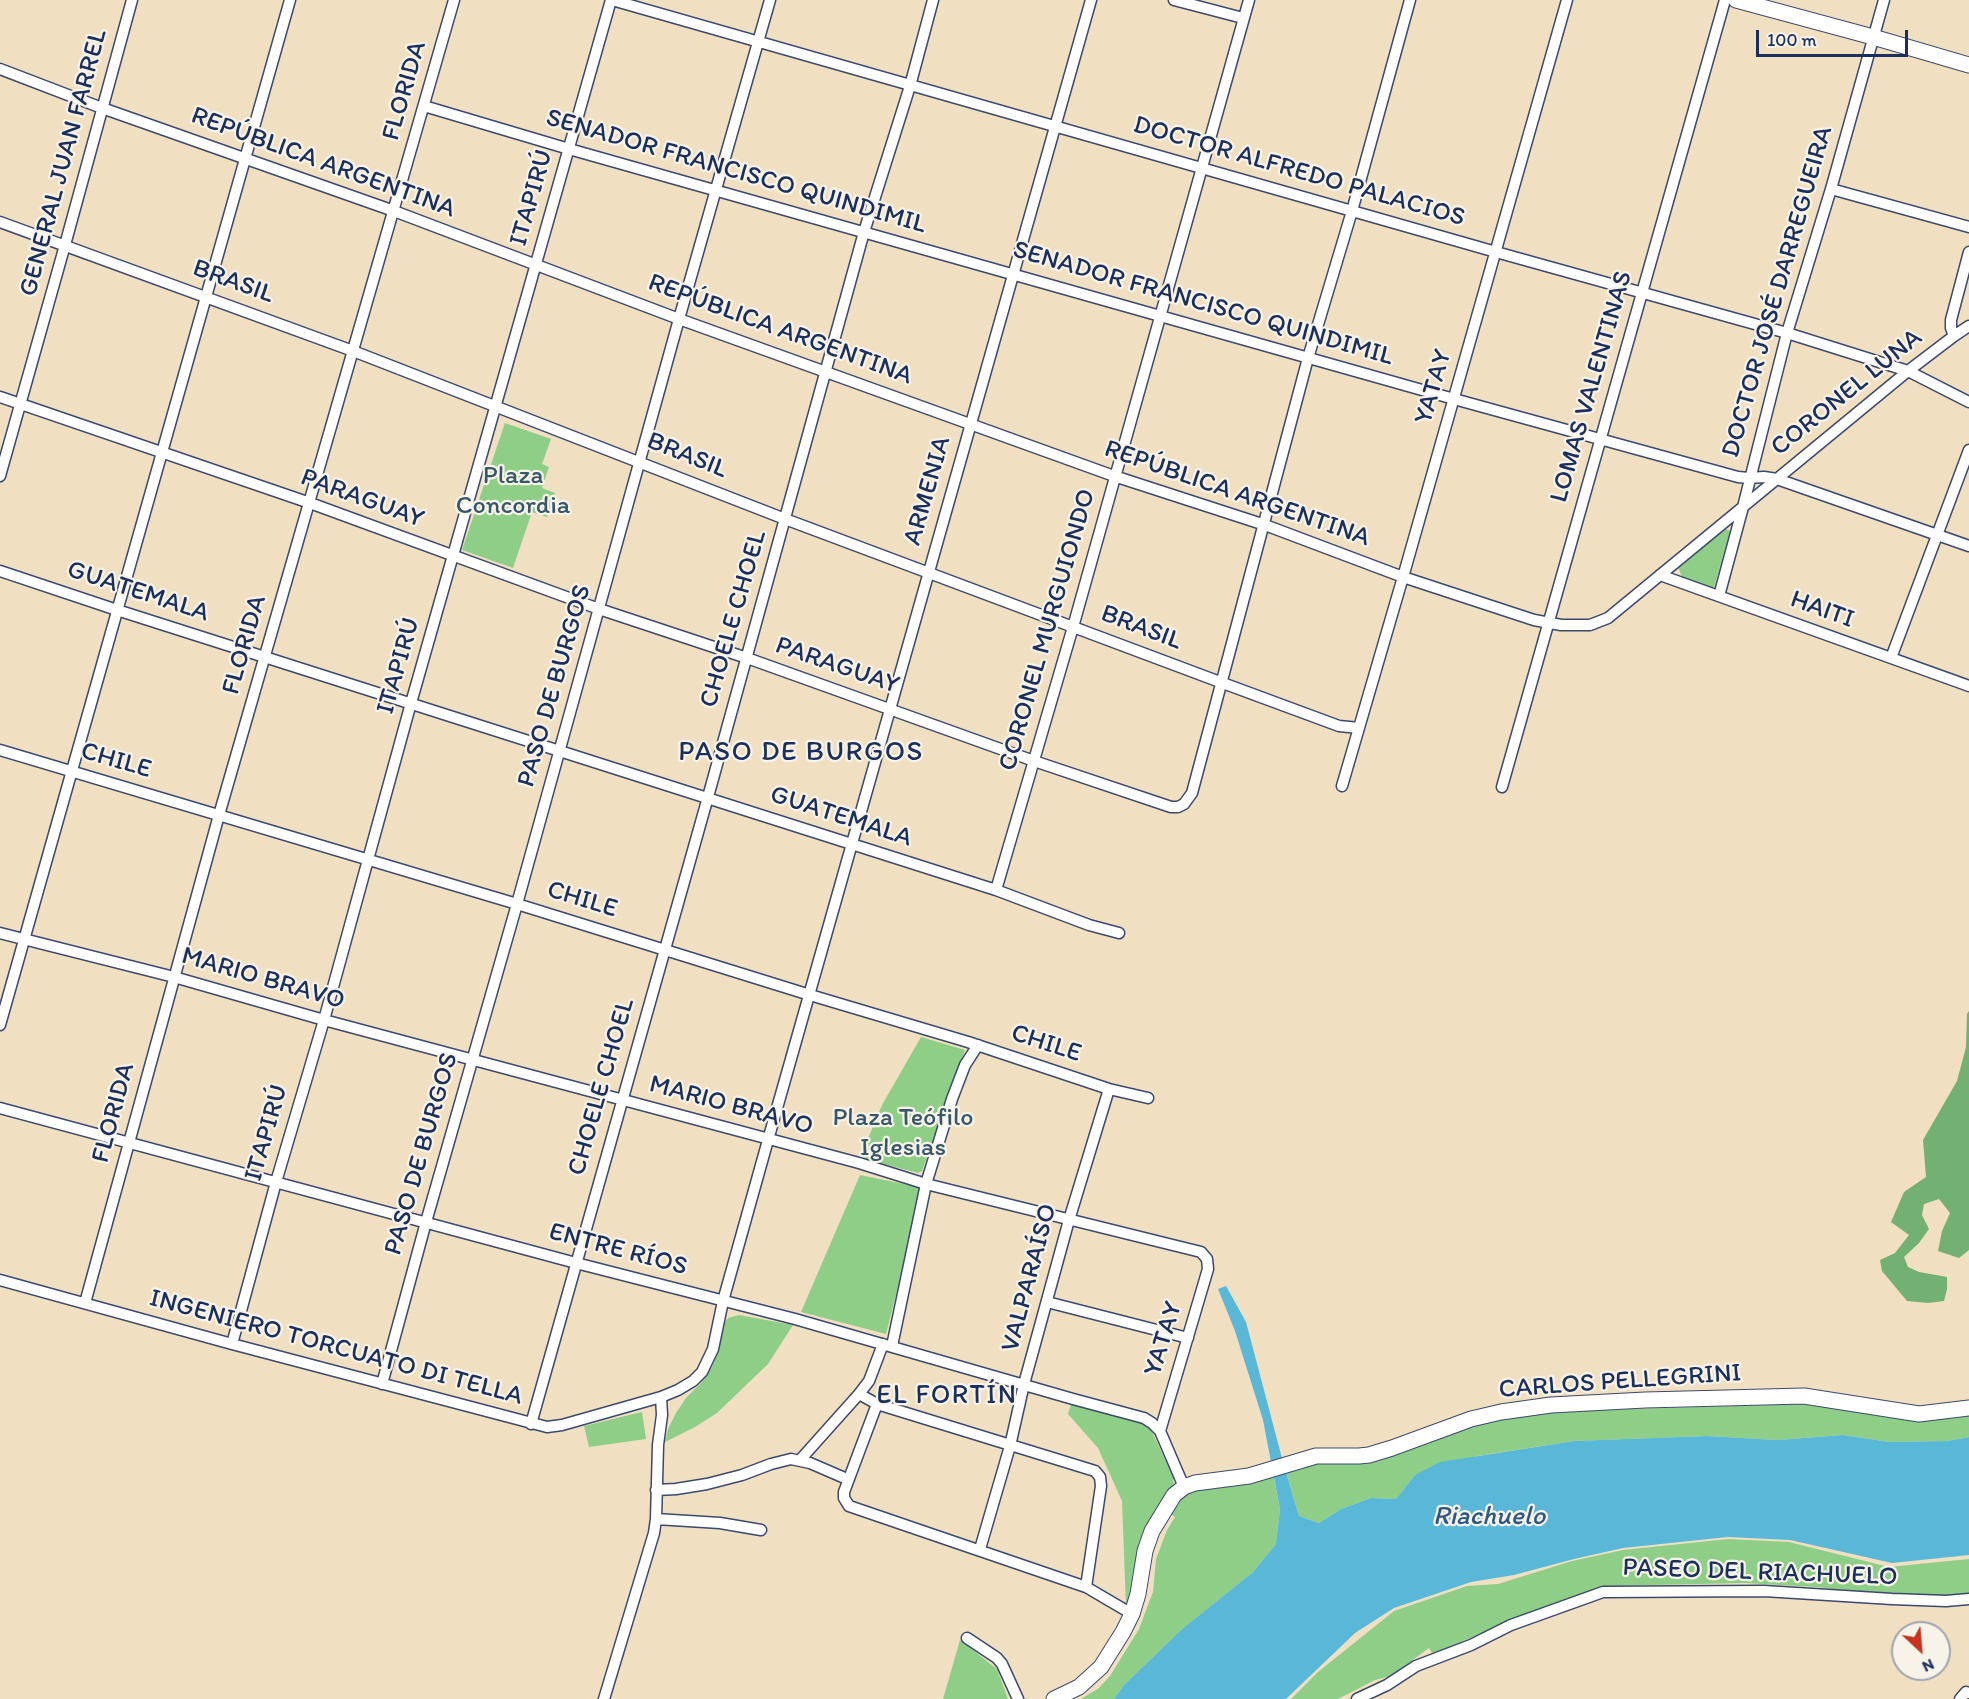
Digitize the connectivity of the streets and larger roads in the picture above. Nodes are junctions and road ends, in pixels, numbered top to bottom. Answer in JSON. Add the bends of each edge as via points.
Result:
{"nodes":[{"id":1,"x":132,"y":0,"type":"edge"},
{"id":2,"x":290,"y":0,"type":"edge"},
{"id":3,"x":454,"y":0,"type":"edge"},
{"id":4,"x":612,"y":0,"type":"edge"},
{"id":5,"x":770,"y":0,"type":"edge"},
{"id":6,"x":933,"y":0,"type":"edge"},
{"id":7,"x":1091,"y":0,"type":"edge"},
{"id":8,"x":1174,"y":0,"type":"edge"},
{"id":9,"x":1249,"y":0,"type":"edge"},
{"id":10,"x":1410,"y":0,"type":"edge"},
{"id":11,"x":1567,"y":0,"type":"edge"},
{"id":12,"x":1725,"y":0,"type":"edge"},
{"id":13,"x":1736,"y":0,"type":"edge"},
{"id":14,"x":1884,"y":0,"type":"edge"},
{"id":15,"x":1243,"y":18,"type":"junction"},
{"id":16,"x":1873,"y":37,"type":"junction"},
{"id":17,"x":758,"y":42,"type":"junction"},
{"id":18,"x":1969,"y":65,"type":"edge"},
{"id":19,"x":0,"y":69,"type":"edge"},
{"id":20,"x":910,"y":86,"type":"junction"},
{"id":21,"x":424,"y":106,"type":"junction"},
{"id":22,"x":102,"y":108,"type":"junction"},
{"id":23,"x":1057,"y":126,"type":"junction"},
{"id":24,"x":570,"y":149,"type":"junction"},
{"id":25,"x":245,"y":158,"type":"junction"},
{"id":26,"x":1201,"y":167,"type":"junction"},
{"id":27,"x":1831,"y":189,"type":"junction"},
{"id":28,"x":717,"y":190,"type":"junction"},
{"id":29,"x":394,"y":211,"type":"junction"},
{"id":30,"x":1352,"y":211,"type":"junction"},
{"id":31,"x":0,"y":222,"type":"edge"},
{"id":32,"x":1969,"y":227,"type":"edge"},
{"id":33,"x":864,"y":232,"type":"junction"},
{"id":34,"x":65,"y":245,"type":"junction"},
{"id":35,"x":1496,"y":252,"type":"junction"},
{"id":36,"x":1969,"y":252,"type":"edge"},
{"id":37,"x":536,"y":265,"type":"junction"},
{"id":38,"x":1014,"y":274,"type":"junction"},
{"id":39,"x":1642,"y":293,"type":"junction"},
{"id":40,"x":206,"y":296,"type":"junction"},
{"id":41,"x":1161,"y":316,"type":"junction"},
{"id":42,"x":679,"y":319,"type":"junction"},
{"id":43,"x":1969,"y":326,"type":"edge"},
{"id":44,"x":1787,"y":333,"type":"junction"},
{"id":45,"x":1954,"y":336,"type":"junction"},
{"id":46,"x":352,"y":351,"type":"junction"},
{"id":47,"x":1308,"y":358,"type":"junction"},
{"id":48,"x":825,"y":371,"type":"junction"},
{"id":49,"x":1908,"y":371,"type":"junction"},
{"id":50,"x":0,"y":397,"type":"edge"},
{"id":51,"x":1454,"y":399,"type":"junction"},
{"id":52,"x":1969,"y":402,"type":"edge"},
{"id":53,"x":21,"y":404,"type":"junction"},
{"id":54,"x":496,"y":406,"type":"junction"},
{"id":55,"x":971,"y":423,"type":"junction"},
{"id":56,"x":1600,"y":438,"type":"junction"},
{"id":57,"x":1969,"y":450,"type":"edge"},
{"id":58,"x":162,"y":452,"type":"junction"},
{"id":59,"x":641,"y":462,"type":"junction"},
{"id":60,"x":0,"y":476,"type":"edge"},
{"id":61,"x":1114,"y":476,"type":"junction"},
{"id":62,"x":1749,"y":478,"type":"junction"},
{"id":63,"x":1777,"y":479,"type":"junction"},
{"id":64,"x":310,"y":503,"type":"junction"},
{"id":65,"x":1743,"y":507,"type":"junction"},
{"id":66,"x":786,"y":519,"type":"junction"},
{"id":67,"x":1265,"y":525,"type":"junction"},
{"id":68,"x":1937,"y":534,"type":"junction"},
{"id":69,"x":1969,"y":546,"type":"edge"},
{"id":70,"x":454,"y":556,"type":"junction"},
{"id":71,"x":0,"y":571,"type":"edge"},
{"id":72,"x":928,"y":572,"type":"junction"},
{"id":73,"x":1660,"y":575,"type":"junction"},
{"id":74,"x":1403,"y":577,"type":"junction"},
{"id":75,"x":1719,"y":596,"type":"junction"},
{"id":76,"x":599,"y":609,"type":"junction"},
{"id":77,"x":117,"y":610,"type":"junction"},
{"id":78,"x":1548,"y":624,"type":"junction"},
{"id":79,"x":1073,"y":627,"type":"junction"},
{"id":80,"x":266,"y":656,"type":"junction"},
{"id":81,"x":747,"y":658,"type":"junction"},
{"id":82,"x":1891,"y":658,"type":"junction"},
{"id":83,"x":1220,"y":682,"type":"junction"},
{"id":84,"x":1969,"y":686,"type":"edge"},
{"id":85,"x":411,"y":703,"type":"junction"},
{"id":86,"x":890,"y":709,"type":"junction"},
{"id":87,"x":1359,"y":728,"type":"junction"},
{"id":88,"x":0,"y":750,"type":"edge"},
{"id":89,"x":560,"y":751,"type":"junction"},
{"id":90,"x":1034,"y":761,"type":"junction"},
{"id":91,"x":72,"y":772,"type":"junction"},
{"id":92,"x":1342,"y":786,"type":"dead end"},
{"id":93,"x":1502,"y":787,"type":"dead end"},
{"id":94,"x":708,"y":798,"type":"junction"},
{"id":95,"x":219,"y":815,"type":"junction"},
{"id":96,"x":852,"y":845,"type":"junction"},
{"id":97,"x":367,"y":860,"type":"junction"},
{"id":98,"x":996,"y":890,"type":"junction"},
{"id":99,"x":517,"y":904,"type":"junction"},
{"id":100,"x":0,"y":933,"type":"edge"},
{"id":101,"x":1119,"y":933,"type":"dead end"},
{"id":102,"x":24,"y":939,"type":"junction"},
{"id":103,"x":664,"y":950,"type":"junction"},
{"id":104,"x":174,"y":977,"type":"junction"},
{"id":105,"x":810,"y":995,"type":"junction"},
{"id":106,"x":324,"y":1020,"type":"junction"},
{"id":107,"x":0,"y":1025,"type":"edge"},
{"id":108,"x":978,"y":1045,"type":"junction"},
{"id":109,"x":472,"y":1060,"type":"junction"},
{"id":110,"x":1109,"y":1089,"type":"junction"},
{"id":111,"x":1148,"y":1098,"type":"dead end"},
{"id":112,"x":621,"y":1100,"type":"junction"},
{"id":113,"x":0,"y":1108,"type":"edge"},
{"id":114,"x":768,"y":1140,"type":"junction"},
{"id":115,"x":129,"y":1142,"type":"junction"},
{"id":116,"x":276,"y":1182,"type":"junction"},
{"id":117,"x":926,"y":1184,"type":"junction"},
{"id":118,"x":1069,"y":1220,"type":"junction"},
{"id":119,"x":426,"y":1222,"type":"junction"},
{"id":120,"x":1207,"y":1259,"type":"joint"},
{"id":121,"x":576,"y":1263,"type":"junction"},
{"id":122,"x":0,"y":1280,"type":"edge"},
{"id":123,"x":723,"y":1301,"type":"junction"},
{"id":124,"x":1047,"y":1302,"type":"junction"},
{"id":125,"x":85,"y":1303,"type":"junction"},
{"id":126,"x":1188,"y":1338,"type":"junction"},
{"id":127,"x":232,"y":1344,"type":"junction"},
{"id":128,"x":887,"y":1345,"type":"junction"},
{"id":129,"x":382,"y":1384,"type":"junction"},
{"id":130,"x":1024,"y":1384,"type":"junction"},
{"id":131,"x":860,"y":1394,"type":"junction"},
{"id":132,"x":661,"y":1397,"type":"junction"},
{"id":133,"x":877,"y":1404,"type":"junction"},
{"id":134,"x":1969,"y":1408,"type":"edge"},
{"id":135,"x":531,"y":1424,"type":"junction"},
{"id":136,"x":1160,"y":1431,"type":"junction"},
{"id":137,"x":1010,"y":1446,"type":"junction"},
{"id":138,"x":800,"y":1460,"type":"junction"},
{"id":139,"x":848,"y":1479,"type":"junction"},
{"id":140,"x":1184,"y":1487,"type":"junction"},
{"id":141,"x":656,"y":1490,"type":"junction"},
{"id":142,"x":656,"y":1519,"type":"junction"},
{"id":143,"x":761,"y":1530,"type":"dead end"},
{"id":144,"x":980,"y":1549,"type":"junction"},
{"id":145,"x":1086,"y":1587,"type":"junction"},
{"id":146,"x":1969,"y":1599,"type":"edge"},
{"id":147,"x":1132,"y":1614,"type":"junction"},
{"id":148,"x":967,"y":1638,"type":"dead end"},
{"id":149,"x":1364,"y":1697,"type":"edge"},
{"id":150,"x":604,"y":1699,"type":"edge"},
{"id":151,"x":1018,"y":1699,"type":"edge"},
{"id":152,"x":1054,"y":1699,"type":"edge"}],
"edges":[{"from":1,"to":22,"type":"street","name":"GENERAL JUAN FARREL"},
{"from":2,"to":25,"type":"street"},
{"from":3,"to":21,"type":"street","name":"FLORIDA"},
{"from":4,"to":17,"type":"street","name":"DOCTOR ALFREDO PALACIOS"},
{"from":4,"to":24,"type":"street","name":"ITAPIRÚ"},
{"from":5,"to":17,"type":"street","name":"PASO DE BURGOS"},
{"from":6,"to":20,"type":"street","name":"CHOELE CHOEL"},
{"from":7,"to":23,"type":"street","name":"ARMENIA"},
{"from":8,"to":15,"type":"street"},
{"from":9,"to":15,"type":"street","name":"CORONEL MURGUIONDO"},
{"from":10,"to":30,"type":"street"},
{"from":11,"to":35,"type":"street","name":"YATAY"},
{"from":12,"to":39,"type":"street","name":"LOMAS VALENTINAS"},
{"from":13,"to":16,"type":"street"},
{"from":14,"to":16,"type":"street","name":"DOCTOR JOSÉ DARREGUEIRA"},
{"from":15,"to":26,"type":"street","name":"CORONEL MURGUIONDO"},
{"from":16,"to":18,"type":"street"},
{"from":16,"to":27,"type":"street","name":"DOCTOR JOSÉ DARREGUEIRA"},
{"from":17,"to":20,"type":"street","name":"DOCTOR ALFREDO PALACIOS"},
{"from":17,"to":28,"type":"street","name":"PASO DE BURGOS"},
{"from":19,"to":22,"type":"street","name":"REPÚBLICA ARGENTINA"},
{"from":20,"to":23,"type":"street","name":"DOCTOR ALFREDO PALACIOS"},
{"from":20,"to":33,"type":"street","name":"CHOELE CHOEL"},
{"from":21,"to":24,"type":"street","name":"SENADOR FRANCISCO QUINDIMIL"},
{"from":21,"to":29,"type":"street","name":"FLORIDA"},
{"from":22,"to":25,"type":"street","name":"REPÚBLICA ARGENTINA"},
{"from":22,"to":34,"type":"street","name":"GENERAL JUAN FARREL"},
{"from":23,"to":26,"type":"street","name":"DOCTOR ALFREDO PALACIOS"},
{"from":23,"to":38,"type":"street","name":"ARMENIA"},
{"from":24,"to":28,"type":"street","name":"SENADOR FRANCISCO QUINDIMIL"},
{"from":24,"to":37,"type":"street","name":"ITAPIRÚ"},
{"from":25,"to":29,"type":"street","name":"REPÚBLICA ARGENTINA"},
{"from":25,"to":40,"type":"street"},
{"from":26,"to":30,"type":"street","name":"DOCTOR ALFREDO PALACIOS"},
{"from":26,"to":41,"type":"street","name":"CORONEL MURGUIONDO"},
{"from":27,"to":32,"type":"street"},
{"from":27,"to":44,"type":"street","name":"DOCTOR JOSÉ DARREGUEIRA"},
{"from":28,"to":33,"type":"street","name":"SENADOR FRANCISCO QUINDIMIL"},
{"from":28,"to":42,"type":"street","name":"PASO DE BURGOS"},
{"from":29,"to":37,"type":"street","name":"REPÚBLICA ARGENTINA"},
{"from":29,"to":46,"type":"street","name":"FLORIDA"},
{"from":30,"to":35,"type":"street","name":"DOCTOR ALFREDO PALACIOS"},
{"from":30,"to":47,"type":"street"},
{"from":31,"to":34,"type":"street","name":"BRASIL"},
{"from":33,"to":38,"type":"street","name":"SENADOR FRANCISCO QUINDIMIL"},
{"from":33,"to":48,"type":"street","name":"CHOELE CHOEL"},
{"from":34,"to":40,"type":"street","name":"BRASIL"},
{"from":34,"to":53,"type":"street","name":"GENERAL JUAN FARREL"},
{"from":35,"to":39,"type":"street","name":"DOCTOR ALFREDO PALACIOS"},
{"from":35,"to":51,"type":"street","name":"YATAY"},
{"from":36,"to":45,"type":"street","via":[[1951,320]]},
{"from":37,"to":42,"type":"street","name":"REPÚBLICA ARGENTINA"},
{"from":37,"to":54,"type":"street","name":"ITAPIRÚ"},
{"from":38,"to":41,"type":"street","name":"SENADOR FRANCISCO QUINDIMIL"},
{"from":38,"to":55,"type":"street","name":"ARMENIA"},
{"from":39,"to":44,"type":"street","name":"DOCTOR ALFREDO PALACIOS"},
{"from":39,"to":56,"type":"street","name":"LOMAS VALENTINAS"},
{"from":40,"to":46,"type":"street","name":"BRASIL"},
{"from":40,"to":58,"type":"street"},
{"from":41,"to":47,"type":"street","name":"SENADOR FRANCISCO QUINDIMIL"},
{"from":41,"to":61,"type":"street","name":"CORONEL MURGUIONDO"},
{"from":42,"to":48,"type":"street","name":"REPÚBLICA ARGENTINA"},
{"from":42,"to":59,"type":"street","name":"PASO DE BURGOS"},
{"from":43,"to":45,"type":"street","name":"CORONEL LUNA"},
{"from":44,"to":49,"type":"street","name":"DOCTOR ALFREDO PALACIOS"},
{"from":44,"to":62,"type":"street","name":"DOCTOR JOSÉ DARREGUEIRA"},
{"from":45,"to":49,"type":"street","name":"CORONEL LUNA"},
{"from":46,"to":54,"type":"street","name":"BRASIL"},
{"from":46,"to":64,"type":"street","name":"FLORIDA"},
{"from":47,"to":51,"type":"street","name":"SENADOR FRANCISCO QUINDIMIL"},
{"from":47,"to":67,"type":"street"},
{"from":48,"to":55,"type":"street","name":"REPÚBLICA ARGENTINA"},
{"from":48,"to":66,"type":"street","name":"CHOELE CHOEL"},
{"from":49,"to":52,"type":"street","name":"DOCTOR ALFREDO PALACIOS"},
{"from":49,"to":63,"type":"street","name":"CORONEL LUNA"},
{"from":50,"to":53,"type":"street","name":"PARAGUAY"},
{"from":51,"to":56,"type":"street","name":"SENADOR FRANCISCO QUINDIMIL"},
{"from":51,"to":74,"type":"street","name":"YATAY"},
{"from":53,"to":58,"type":"street","name":"PARAGUAY"},
{"from":53,"to":60,"type":"street","name":"GENERAL JUAN FARREL"},
{"from":54,"to":59,"type":"street","name":"BRASIL"},
{"from":54,"to":70,"type":"street","name":"ITAPIRÚ"},
{"from":55,"to":61,"type":"street","name":"REPÚBLICA ARGENTINA"},
{"from":55,"to":72,"type":"street","name":"ARMENIA"},
{"from":56,"to":62,"type":"street","name":"SENADOR FRANCISCO QUINDIMIL"},
{"from":56,"to":78,"type":"street","name":"LOMAS VALENTINAS"},
{"from":57,"to":68,"type":"street"},
{"from":58,"to":64,"type":"street","name":"PARAGUAY"},
{"from":58,"to":77,"type":"street"},
{"from":59,"to":66,"type":"street","name":"BRASIL"},
{"from":59,"to":76,"type":"street","name":"PASO DE BURGOS"},
{"from":61,"to":67,"type":"street","name":"REPÚBLICA ARGENTINA"},
{"from":61,"to":79,"type":"street","name":"CORONEL MURGUIONDO"},
{"from":62,"to":63,"type":"street","name":"SENADOR FRANCISCO QUINDIMIL"},
{"from":62,"to":65,"type":"street","name":"DOCTOR JOSÉ DARREGUEIRA"},
{"from":63,"to":65,"type":"street","name":"CORONEL LUNA"},
{"from":63,"to":68,"type":"street","name":"SENADOR FRANCISCO QUINDIMIL"},
{"from":64,"to":70,"type":"street","name":"PARAGUAY"},
{"from":64,"to":80,"type":"street","name":"FLORIDA"},
{"from":65,"to":73,"type":"street","name":"CORONEL LUNA"},
{"from":65,"to":75,"type":"street","name":"DOCTOR JOSÉ DARREGUEIRA"},
{"from":66,"to":72,"type":"street","name":"BRASIL"},
{"from":66,"to":81,"type":"street","name":"CHOELE CHOEL"},
{"from":67,"to":74,"type":"street","name":"REPÚBLICA ARGENTINA"},
{"from":67,"to":83,"type":"street"},
{"from":68,"to":69,"type":"street","name":"SENADOR FRANCISCO QUINDIMIL"},
{"from":68,"to":82,"type":"street"},
{"from":70,"to":76,"type":"street","name":"PARAGUAY"},
{"from":70,"to":85,"type":"street","name":"ITAPIRÚ"},
{"from":71,"to":77,"type":"street","name":"GUATEMALA"},
{"from":72,"to":79,"type":"street","name":"BRASIL"},
{"from":72,"to":86,"type":"street","name":"ARMENIA"},
{"from":73,"to":75,"type":"street","name":"HAITI"},
{"from":73,"to":78,"type":"street","name":"CORONEL LUNA","via":[[1601,622],[1582,626]]},
{"from":74,"to":78,"type":"street","name":"REPÚBLICA ARGENTINA"},
{"from":74,"to":87,"type":"street","name":"YATAY"},
{"from":75,"to":82,"type":"street","name":"HAITI"},
{"from":76,"to":81,"type":"street","name":"PARAGUAY"},
{"from":76,"to":89,"type":"street","name":"PASO DE BURGOS"},
{"from":77,"to":80,"type":"street","name":"GUATEMALA"},
{"from":77,"to":91,"type":"street"},
{"from":78,"to":93,"type":"street","name":"LOMAS VALENTINAS"},
{"from":79,"to":83,"type":"street","name":"BRASIL"},
{"from":79,"to":90,"type":"street","name":"CORONEL MURGUIONDO"},
{"from":80,"to":85,"type":"street","name":"GUATEMALA"},
{"from":80,"to":95,"type":"street","name":"FLORIDA"},
{"from":81,"to":86,"type":"street","name":"PARAGUAY"},
{"from":81,"to":94,"type":"street","name":"CHOELE CHOEL"},
{"from":82,"to":84,"type":"street","name":"HAITI"},
{"from":83,"to":87,"type":"street","name":"BRASIL","via":[[1339,726]]},
{"from":83,"to":90,"type":"street","name":"PARAGUAY","via":[[1192,793],[1184,804],[1171,807]]},
{"from":85,"to":89,"type":"street","name":"GUATEMALA"},
{"from":85,"to":97,"type":"street","name":"ITAPIRÚ"},
{"from":86,"to":90,"type":"street","name":"PARAGUAY"},
{"from":86,"to":96,"type":"street","name":"ARMENIA"},
{"from":87,"to":92,"type":"street","name":"YATAY"},
{"from":88,"to":91,"type":"street","name":"CHILE"},
{"from":89,"to":94,"type":"street","name":"GUATEMALA"},
{"from":89,"to":99,"type":"street","name":"PASO DE BURGOS"},
{"from":90,"to":98,"type":"street","name":"CORONEL MURGUIONDO"},
{"from":91,"to":95,"type":"street","name":"CHILE"},
{"from":91,"to":102,"type":"street"},
{"from":94,"to":96,"type":"street","name":"GUATEMALA"},
{"from":94,"to":103,"type":"street","name":"CHOELE CHOEL"},
{"from":95,"to":97,"type":"street","name":"CHILE"},
{"from":95,"to":104,"type":"street","name":"FLORIDA"},
{"from":96,"to":98,"type":"street","name":"GUATEMALA"},
{"from":96,"to":105,"type":"street","name":"ARMENIA"},
{"from":97,"to":99,"type":"street","name":"CHILE"},
{"from":97,"to":106,"type":"street","name":"ITAPIRÚ"},
{"from":98,"to":101,"type":"street","name":"GUATEMALA"},
{"from":99,"to":103,"type":"street","name":"CHILE"},
{"from":99,"to":109,"type":"street","name":"PASO DE BURGOS"},
{"from":100,"to":102,"type":"street","name":"MARIO BRAVO"},
{"from":102,"to":104,"type":"street","name":"MARIO BRAVO"},
{"from":102,"to":107,"type":"street"},
{"from":103,"to":105,"type":"street","name":"CHILE"},
{"from":103,"to":112,"type":"street","name":"CHOELE CHOEL"},
{"from":104,"to":106,"type":"street","name":"MARIO BRAVO"},
{"from":104,"to":115,"type":"street","name":"FLORIDA"},
{"from":105,"to":108,"type":"street","name":"CHILE"},
{"from":105,"to":114,"type":"street","name":"ARMENIA"},
{"from":106,"to":109,"type":"street","name":"MARIO BRAVO"},
{"from":106,"to":116,"type":"street","name":"ITAPIRÚ"},
{"from":108,"to":110,"type":"street","name":"CHILE"},
{"from":108,"to":117,"type":"street","via":[[965,1065],[952,1099]]},
{"from":109,"to":112,"type":"street","name":"MARIO BRAVO"},
{"from":109,"to":119,"type":"street","name":"PASO DE BURGOS"},
{"from":110,"to":111,"type":"street","name":"CHILE"},
{"from":110,"to":118,"type":"street","name":"VALPARAÍSO"},
{"from":112,"to":114,"type":"street","name":"MARIO BRAVO"},
{"from":112,"to":121,"type":"street","name":"CHOELE CHOEL"},
{"from":113,"to":115,"type":"street","name":"ENTRE RÍOS"},
{"from":114,"to":117,"type":"street","name":"MARIO BRAVO"},
{"from":114,"to":123,"type":"street","name":"INGENIERO TORCUATO DI TELLA"},
{"from":115,"to":116,"type":"street","name":"ENTRE RÍOS"},
{"from":115,"to":125,"type":"street","name":"FLORIDA"},
{"from":116,"to":119,"type":"street","name":"ENTRE RÍOS"},
{"from":116,"to":127,"type":"street","name":"ITAPIRÚ"},
{"from":117,"to":118,"type":"street","name":"MARIO BRAVO"},
{"from":117,"to":128,"type":"street"},
{"from":118,"to":120,"type":"street","name":"MARIO BRAVO","via":[[1201,1252]]},
{"from":118,"to":124,"type":"street","name":"VALPARAÍSO"},
{"from":119,"to":121,"type":"street","name":"ENTRE RÍOS"},
{"from":119,"to":129,"type":"street","name":"PASO DE BURGOS"},
{"from":120,"to":126,"type":"street","name":"YATAY","via":[[1208,1269]]},
{"from":121,"to":123,"type":"street","name":"ENTRE RÍOS"},
{"from":121,"to":135,"type":"street","name":"CHOELE CHOEL"},
{"from":122,"to":125,"type":"street","name":"INGENIERO TORCUATO DI TELLA"},
{"from":123,"to":128,"type":"street","name":"ENTRE RÍOS"},
{"from":123,"to":132,"type":"street","name":"INGENIERO TORCUATO DI TELLA","via":[[712,1349],[702,1372],[693,1382]]},
{"from":124,"to":126,"type":"street"},
{"from":124,"to":130,"type":"street","name":"VALPARAÍSO"},
{"from":125,"to":127,"type":"street","name":"INGENIERO TORCUATO DI TELLA"},
{"from":126,"to":136,"type":"street","name":"YATAY"},
{"from":127,"to":129,"type":"street","name":"INGENIERO TORCUATO DI TELLA"},
{"from":128,"to":130,"type":"street","name":"ENTRE RÍOS"},
{"from":128,"to":131,"type":"street"},
{"from":129,"to":135,"type":"street","name":"INGENIERO TORCUATO DI TELLA"},
{"from":130,"to":136,"type":"street","name":"ENTRE RÍOS","via":[[1144,1418]]},
{"from":130,"to":137,"type":"street","name":"VALPARAÍSO"},
{"from":131,"to":133,"type":"street"},
{"from":131,"to":138,"type":"street"},
{"from":132,"to":135,"type":"street","name":"INGENIERO TORCUATO DI TELLA","via":[[554,1427]]},
{"from":132,"to":141,"type":"street"},
{"from":133,"to":137,"type":"street"},
{"from":133,"to":139,"type":"street"},
{"from":134,"to":140,"type":"street","name":"CARLOS PELLEGRINI","via":[[1919,1414],[1804,1396],[1576,1403],[1515,1409],[1488,1414],[1369,1455],[1303,1459],[1258,1473]]},
{"from":136,"to":140,"type":"street"},
{"from":137,"to":144,"type":"street","name":"VALPARAÍSO"},
{"from":137,"to":145,"type":"street","via":[[1095,1471],[1100,1477]]},
{"from":138,"to":139,"type":"street"},
{"from":138,"to":141,"type":"street","via":[[780,1461],[707,1484]]},
{"from":139,"to":144,"type":"street","via":[[844,1498],[849,1506]]},
{"from":140,"to":147,"type":"street","via":[[1169,1502],[1152,1531]]},
{"from":141,"to":142,"type":"street"},
{"from":142,"to":143,"type":"street"},
{"from":142,"to":150,"type":"street"},
{"from":144,"to":145,"type":"street"},
{"from":145,"to":147,"type":"street"},
{"from":146,"to":149,"type":"street","name":"PASEO DEL RIACHUELO","via":[[1764,1592],[1602,1592],[1416,1666]]},
{"from":147,"to":152,"type":"street","via":[[1095,1674]]},
{"from":148,"to":151,"type":"street","via":[[997,1658]]}]}
